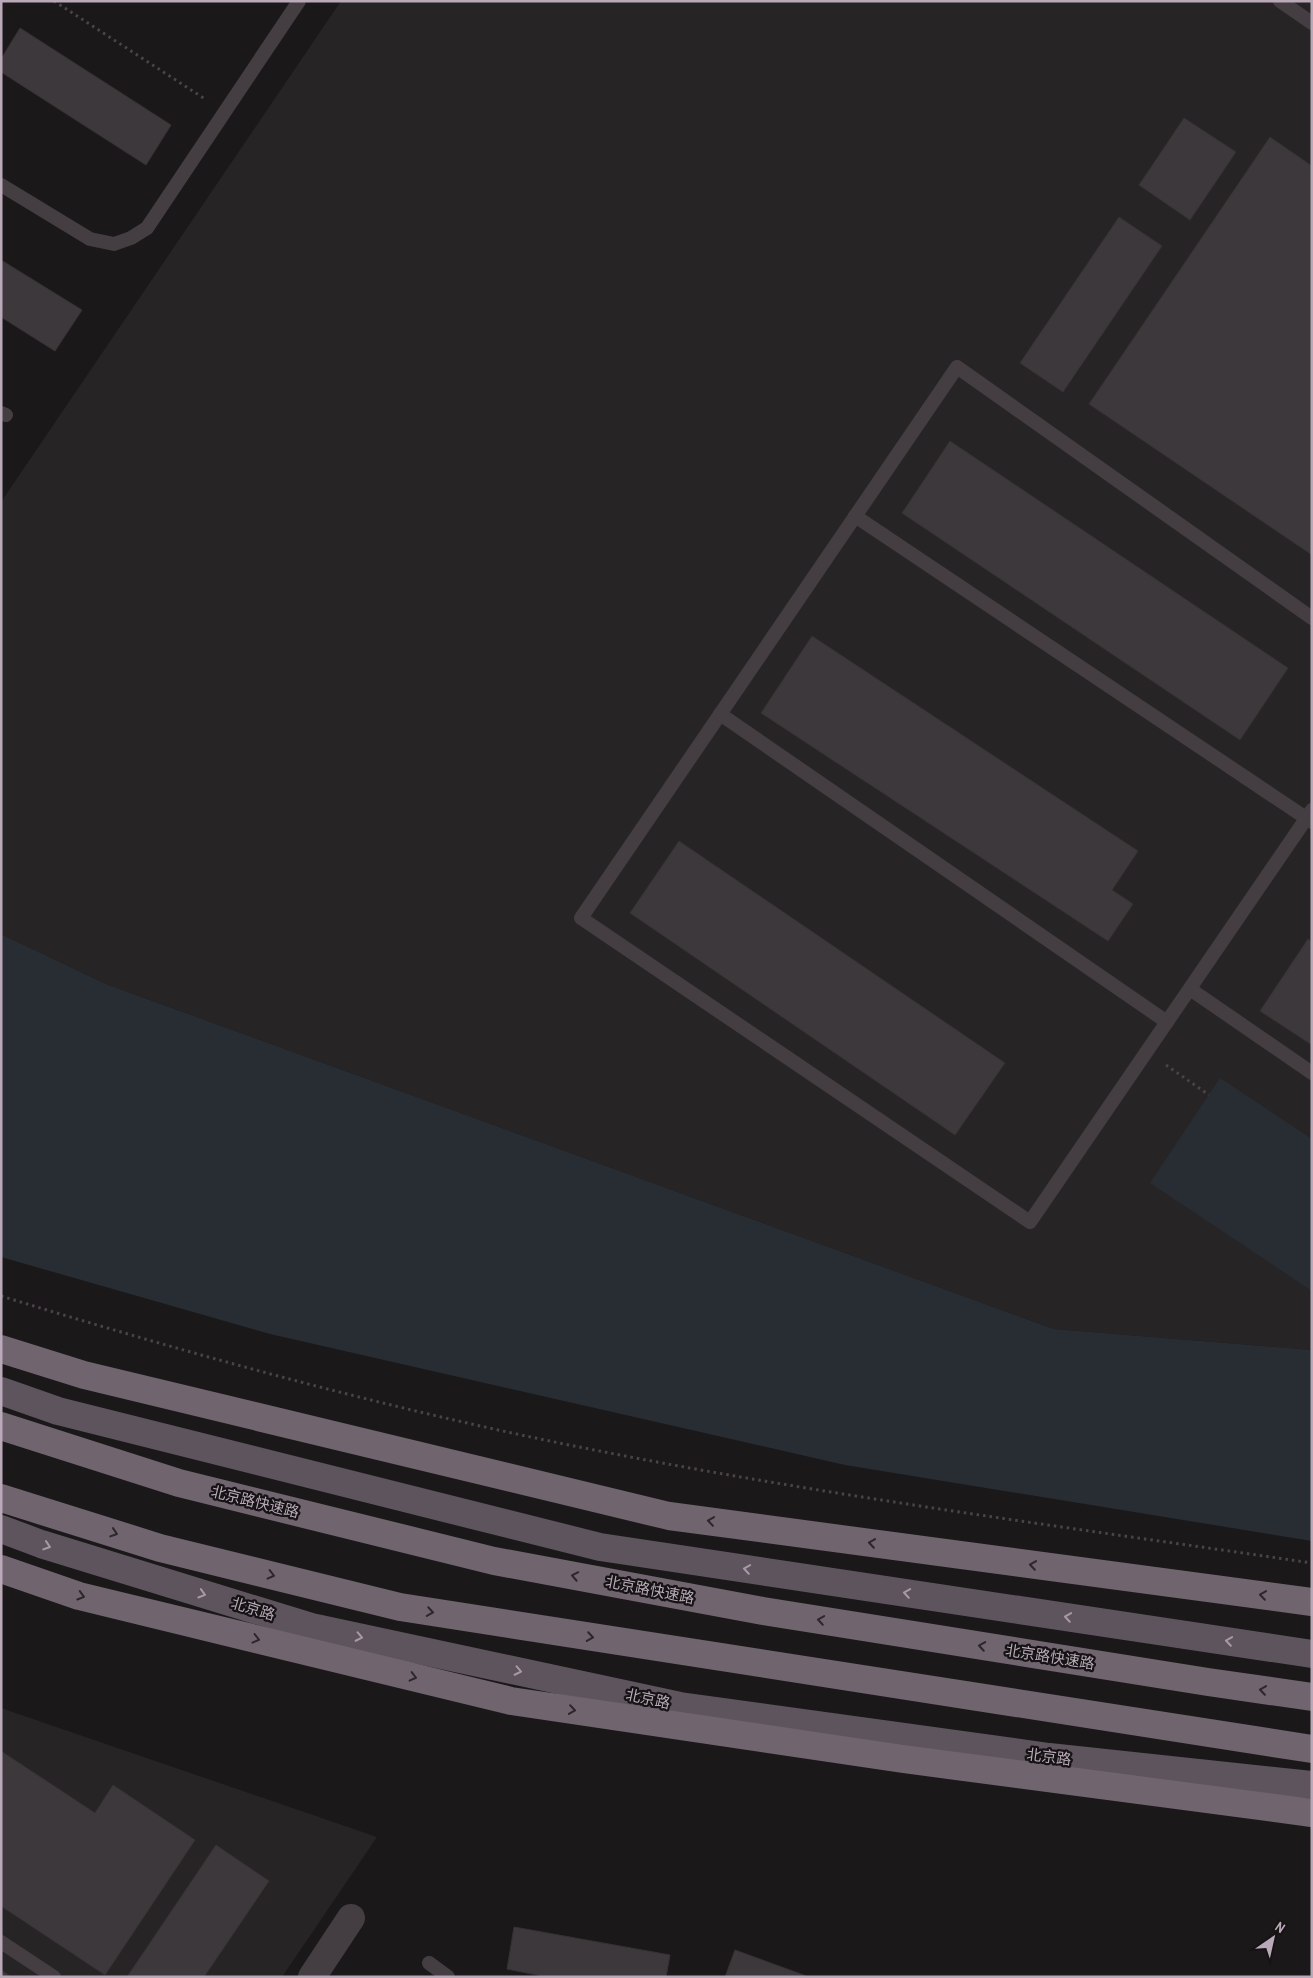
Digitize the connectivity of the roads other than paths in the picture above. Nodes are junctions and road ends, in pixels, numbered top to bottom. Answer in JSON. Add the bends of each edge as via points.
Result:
{"nodes":[{"id":1,"x":299,"y":1,"type":"edge"},
{"id":2,"x":1280,"y":1,"type":"edge"},
{"id":3,"x":1312,"y":23,"type":"edge"},
{"id":4,"x":1,"y":185,"type":"edge"},
{"id":5,"x":855,"y":516,"type":"junction"},
{"id":6,"x":1312,"y":618,"type":"edge"},
{"id":7,"x":720,"y":714,"type":"junction"},
{"id":8,"x":1310,"y":817,"type":"edge"},
{"id":9,"x":1190,"y":989,"type":"junction"},
{"id":10,"x":1167,"y":1022,"type":"junction"},
{"id":11,"x":1312,"y":1073,"type":"edge"},
{"id":12,"x":1,"y":1349,"type":"edge"},
{"id":13,"x":1,"y":1391,"type":"edge"},
{"id":14,"x":1,"y":1426,"type":"edge"},
{"id":15,"x":1,"y":1498,"type":"edge"},
{"id":16,"x":1,"y":1529,"type":"edge"},
{"id":17,"x":1,"y":1570,"type":"edge"},
{"id":18,"x":1312,"y":1602,"type":"edge"},
{"id":19,"x":1312,"y":1654,"type":"edge"},
{"id":20,"x":1312,"y":1696,"type":"edge"},
{"id":21,"x":1312,"y":1749,"type":"edge"},
{"id":22,"x":1312,"y":1785,"type":"edge"},
{"id":23,"x":1312,"y":1813,"type":"edge"},
{"id":24,"x":351,"y":1918,"type":"dead end"},
{"id":25,"x":1,"y":1942,"type":"edge"},
{"id":26,"x":429,"y":1963,"type":"dead end"},
{"id":27,"x":54,"y":1977,"type":"edge"},
{"id":28,"x":312,"y":1977,"type":"edge"},
{"id":29,"x":448,"y":1977,"type":"edge"}],
"edges":[{"from":1,"to":4,"type":"lane","via":[[147,228],[131,238],[114,244],[90,239]]},
{"from":2,"to":3,"type":"lane"},
{"from":5,"to":6,"type":"lane","via":[[957,368]]},
{"from":5,"to":7,"type":"lane"},
{"from":5,"to":8,"type":"lane"},
{"from":7,"to":10,"type":"lane"},
{"from":7,"to":10,"type":"lane","via":[[581,918],[1030,1222]]},
{"from":8,"to":9,"type":"lane"},
{"from":9,"to":10,"type":"lane"},
{"from":9,"to":11,"type":"lane"},
{"from":18,"to":12,"type":"highway","one_way":true,"via":[[669,1516],[84,1375]]},
{"from":19,"to":13,"type":"main road","one_way":true,"via":[[600,1547],[58,1411]]},
{"from":20,"to":14,"type":"highway","name":"北京路快速路","one_way":true,"via":[[763,1611],[494,1560],[179,1483]]},
{"from":15,"to":21,"type":"highway","one_way":true,"via":[[160,1548],[400,1607]]},
{"from":16,"to":22,"type":"main road","name":"北京路","one_way":true,"via":[[311,1627],[680,1706],[1049,1757]]},
{"from":17,"to":23,"type":"highway","one_way":true,"via":[[79,1596],[511,1701],[912,1760]]},
{"from":24,"to":28,"type":"street"},
{"from":25,"to":27,"type":"lane"},
{"from":26,"to":29,"type":"lane"}]}
